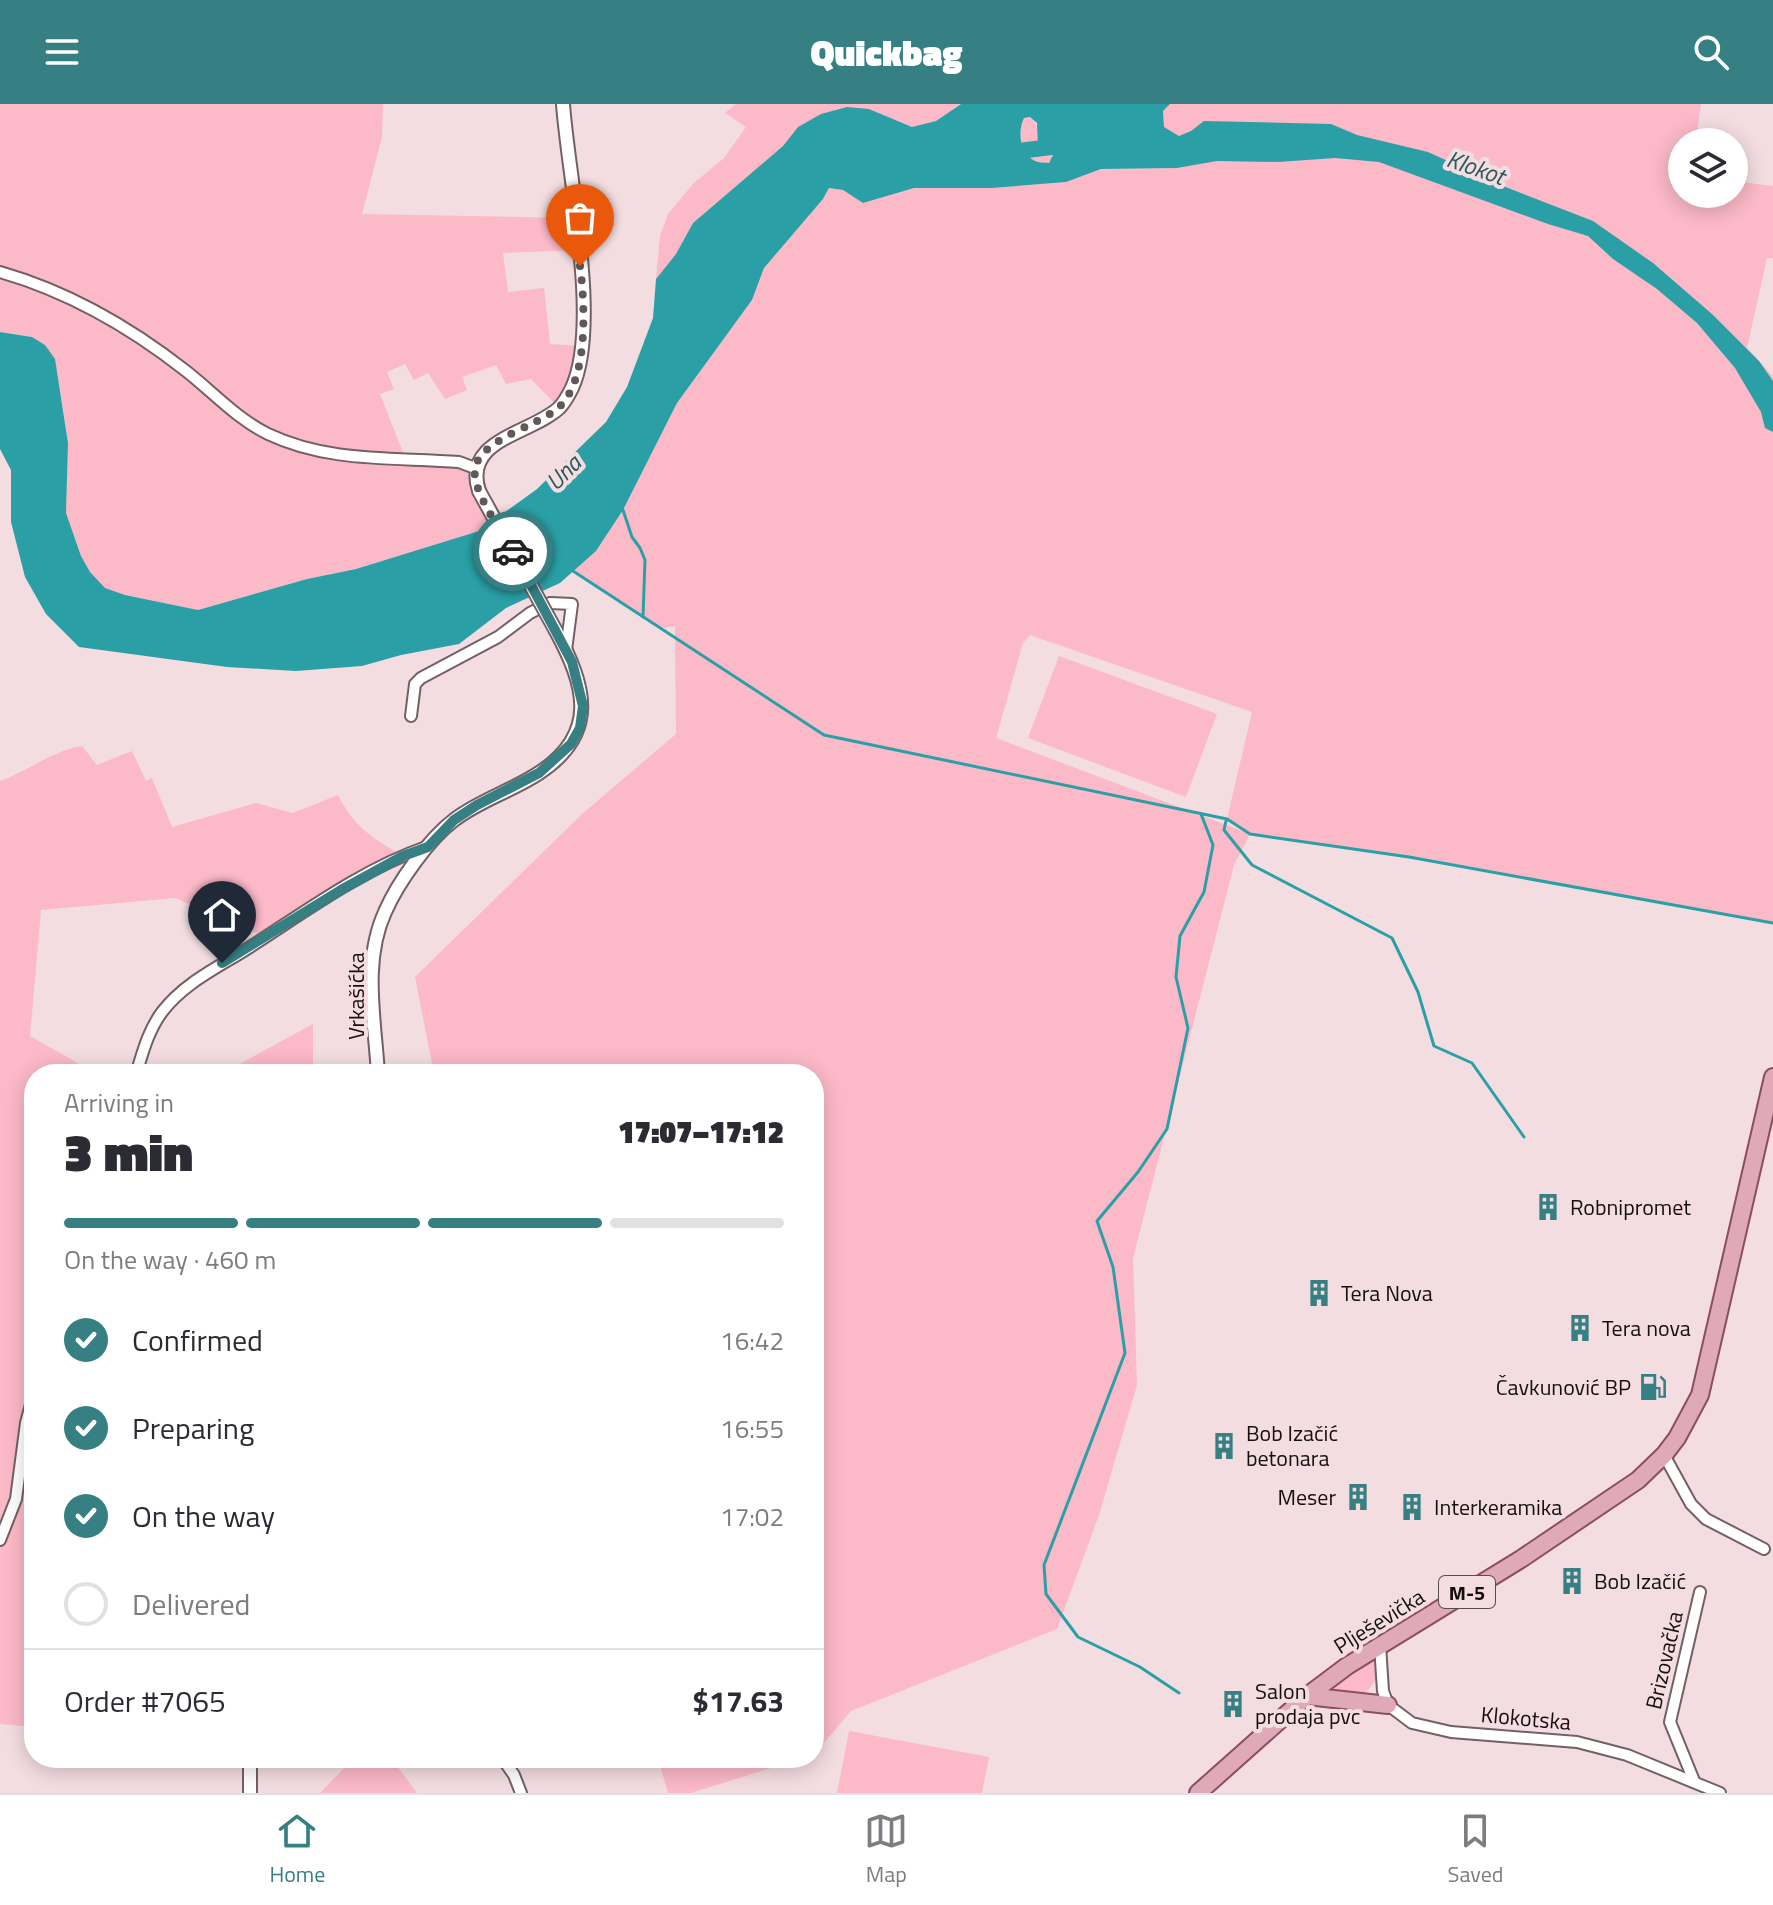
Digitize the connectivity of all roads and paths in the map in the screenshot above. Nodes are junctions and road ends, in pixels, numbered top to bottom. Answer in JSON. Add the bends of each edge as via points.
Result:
{"nodes":[{"id":1,"x":563,"y":104,"type":"edge"},
{"id":2,"x":0,"y":272,"type":"edge"},
{"id":3,"x":475,"y":468,"type":"junction"},
{"id":4,"x":566,"y":650,"type":"junction"},
{"id":5,"x":411,"y":716,"type":"dead end"},
{"id":6,"x":428,"y":847,"type":"junction"},
{"id":7,"x":139,"y":1064,"type":"edge"},
{"id":8,"x":377,"y":1064,"type":"edge"},
{"id":9,"x":1773,"y":1077,"type":"edge"},
{"id":10,"x":24,"y":1438,"type":"edge"},
{"id":11,"x":1664,"y":1455,"type":"junction"},
{"id":12,"x":0,"y":1540,"type":"edge"},
{"id":13,"x":1764,"y":1549,"type":"dead end"},
{"id":14,"x":1700,"y":1592,"type":"dead end"},
{"id":15,"x":1380,"y":1645,"type":"junction"},
{"id":16,"x":1307,"y":1696,"type":"junction"},
{"id":17,"x":1388,"y":1705,"type":"junction"},
{"id":18,"x":250,"y":1768,"type":"edge"},
{"id":19,"x":509,"y":1768,"type":"edge"},
{"id":20,"x":1694,"y":1781,"type":"junction"},
{"id":21,"x":250,"y":1793,"type":"edge"},
{"id":22,"x":521,"y":1793,"type":"edge"},
{"id":23,"x":1198,"y":1793,"type":"edge"},
{"id":24,"x":1720,"y":1793,"type":"edge"}],
"edges":[{"from":1,"to":3,"type":"street","via":[[582,283],[579,364],[559,408],[494,445]]},
{"from":2,"to":3,"type":"street","via":[[113,319],[226,407],[270,434],[333,455],[459,462]]},
{"from":3,"to":4,"type":"street","name":"Vrkašićka","bridge":true,"via":[[479,491]]},
{"from":4,"to":5,"type":"street","via":[[572,604],[550,603],[421,678],[415,684]]},
{"from":4,"to":6,"type":"street","name":"Vrkašićka","via":[[583,706],[571,744],[539,773],[454,820]]},
{"from":6,"to":7,"type":"street","via":[[341,890],[186,986],[162,1012]]},
{"from":6,"to":8,"type":"street","name":"Vrkašićka","via":[[386,910],[374,947]]},
{"from":9,"to":11,"type":"main road","name":"Plješevička","number":"M-5","via":[[1700,1395]]},
{"from":10,"to":12,"type":"street","via":[[16,1499]]},
{"from":11,"to":13,"type":"street","via":[[1691,1504],[1706,1519]]},
{"from":11,"to":15,"type":"main road","name":"Plješevička","number":"M-5","via":[[1618,1495]]},
{"from":14,"to":20,"type":"street","name":"Brizovačka","via":[[1670,1722]]},
{"from":15,"to":16,"type":"main road","name":"Plješevička","number":"M-5"},
{"from":15,"to":17,"type":"street"},
{"from":16,"to":17,"type":"main road"},
{"from":16,"to":23,"type":"main road","name":"Plješevička","number":"M-5"},
{"from":17,"to":20,"type":"street","name":"Klokotska","via":[[1425,1728],[1577,1742]]},
{"from":18,"to":21,"type":"street"},
{"from":19,"to":22,"type":"street"},
{"from":20,"to":24,"type":"street","name":"Klokotska"}]}
